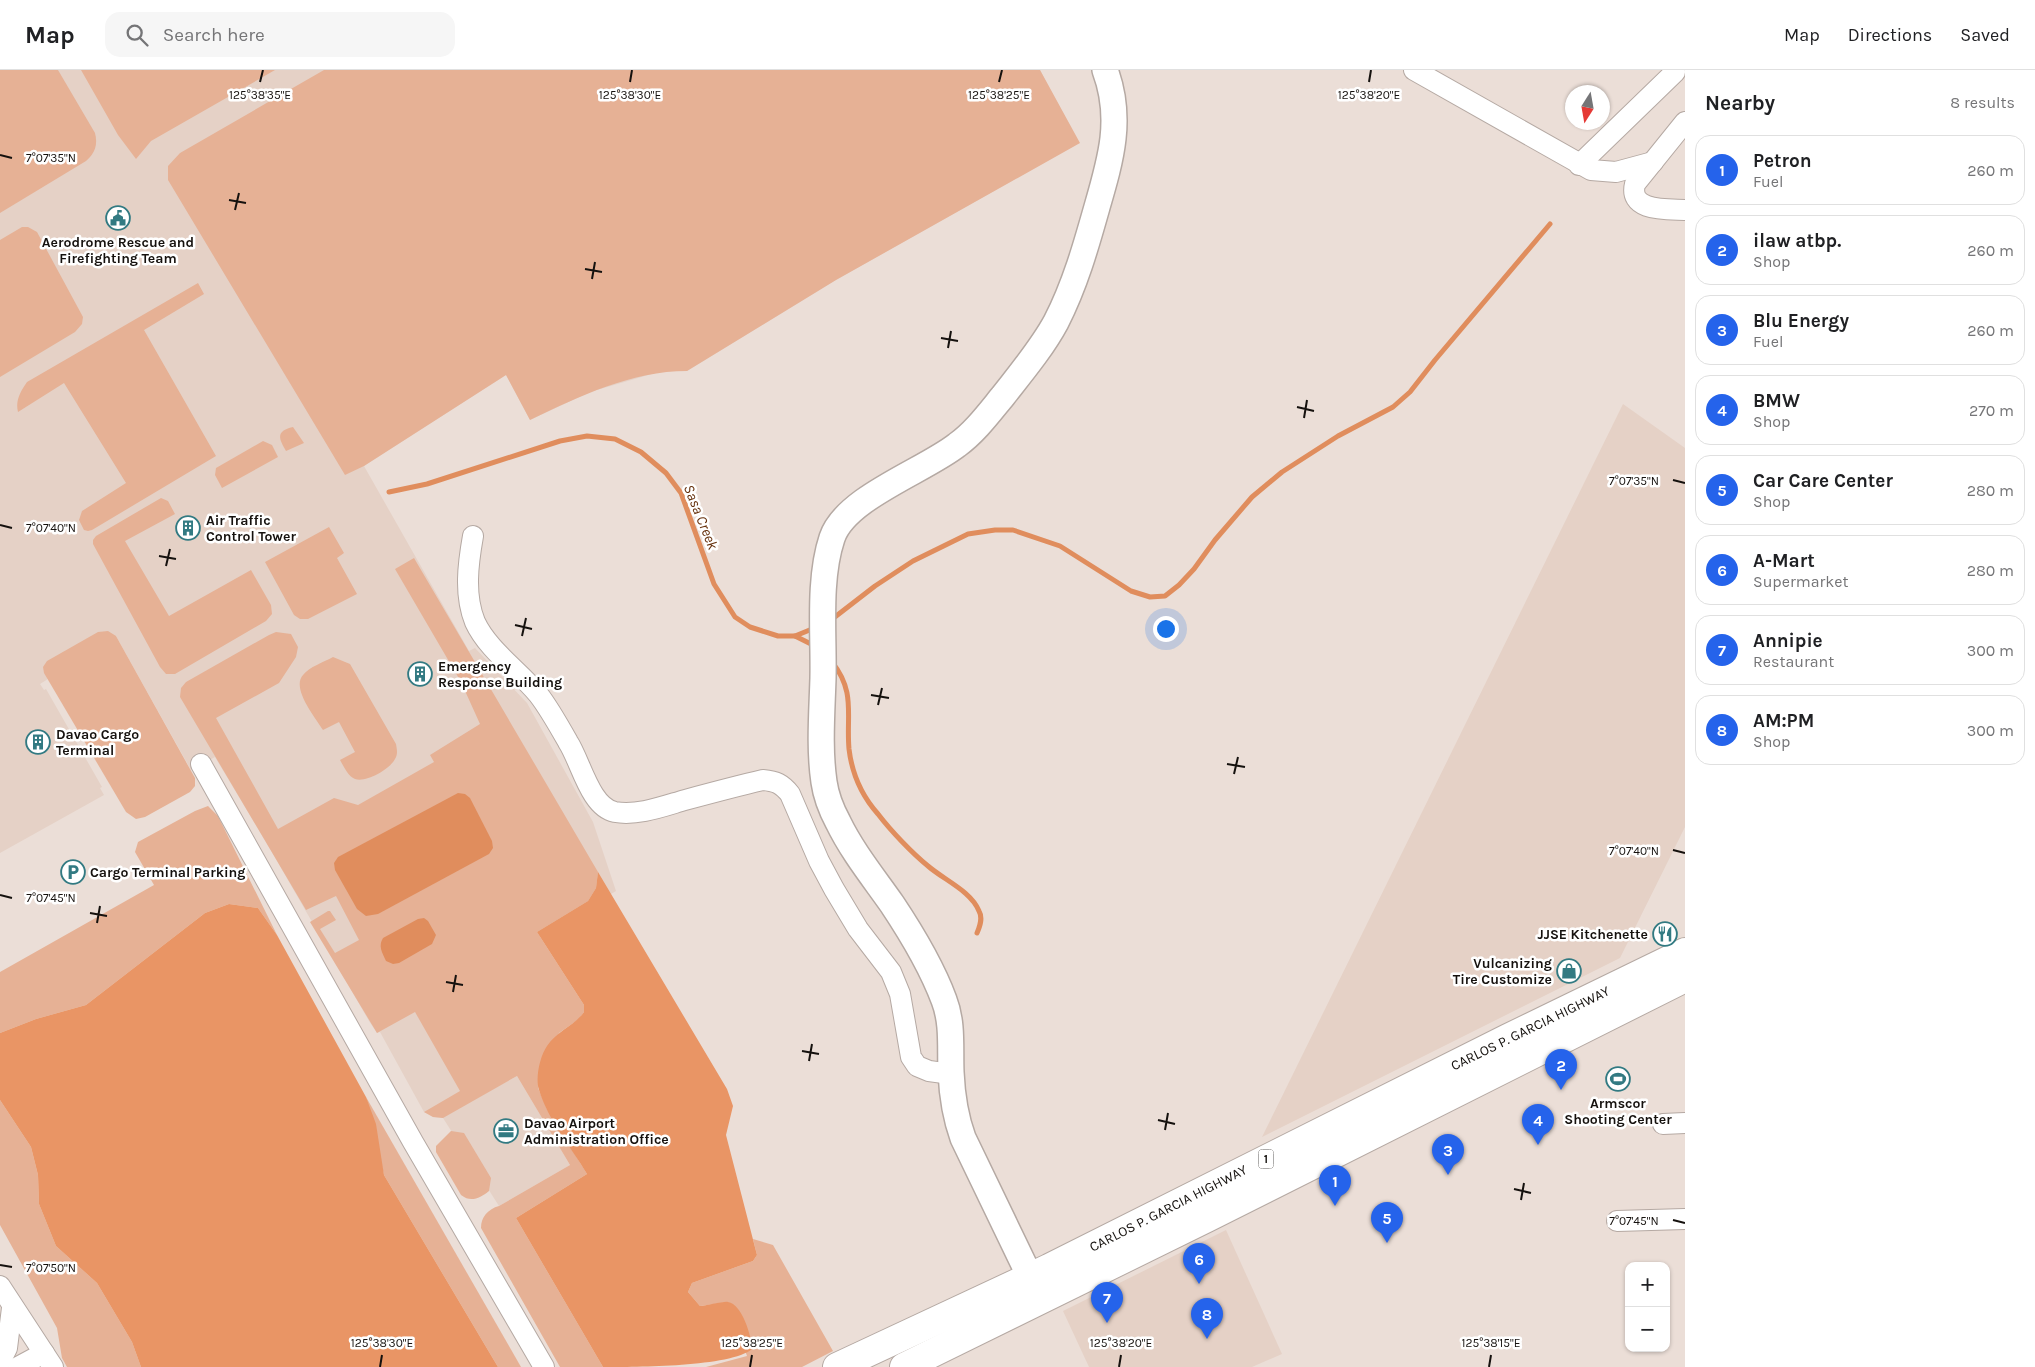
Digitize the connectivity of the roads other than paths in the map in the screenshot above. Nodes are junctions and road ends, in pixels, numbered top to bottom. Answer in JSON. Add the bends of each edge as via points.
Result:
{"nodes":[{"id":1,"x":1105,"y":70,"type":"edge"},
{"id":2,"x":1414,"y":70,"type":"edge"},
{"id":3,"x":1677,"y":73,"type":"edge"},
{"id":4,"x":1685,"y":122,"type":"edge"},
{"id":5,"x":1653,"y":162,"type":"junction"},
{"id":6,"x":1579,"y":164,"type":"junction"},
{"id":7,"x":1685,"y":210,"type":"edge"},
{"id":8,"x":473,"y":536,"type":"dead end"},
{"id":9,"x":201,"y":764,"type":"dead end"},
{"id":10,"x":1685,"y":952,"type":"edge"},
{"id":11,"x":1685,"y":978,"type":"edge"},
{"id":12,"x":951,"y":1074,"type":"junction"},
{"id":13,"x":1685,"y":1123,"type":"edge"},
{"id":14,"x":1663,"y":1124,"type":"dead end"},
{"id":15,"x":1685,"y":1219,"type":"edge"},
{"id":16,"x":1617,"y":1221,"type":"dead end"},
{"id":17,"x":1130,"y":1242,"type":"junction"},
{"id":18,"x":1030,"y":1277,"type":"junction"},
{"id":19,"x":0,"y":1286,"type":"edge"},
{"id":20,"x":12,"y":1308,"type":"junction"},
{"id":21,"x":48,"y":1360,"type":"edge"},
{"id":22,"x":0,"y":1362,"type":"edge"},
{"id":23,"x":843,"y":1366,"type":"edge"},
{"id":24,"x":18,"y":1367,"type":"edge"},
{"id":25,"x":544,"y":1367,"type":"edge"},
{"id":26,"x":904,"y":1367,"type":"edge"}],
"edges":[{"from":1,"to":12,"type":"main road","via":[[1115,106],[1110,163],[1086,247],[1071,290],[1054,324],[1018,377],[973,431],[956,446],[849,512],[833,534],[828,551],[824,599],[824,780],[833,813],[860,860],[914,937],[932,971],[951,1029]]},
{"from":2,"to":6,"type":"street"},
{"from":3,"to":6,"type":"street"},
{"from":4,"to":5,"type":"street"},
{"from":5,"to":6,"type":"street","via":[[1616,172],[1591,170]]},
{"from":5,"to":7,"type":"street","via":[[1636,184],[1637,201],[1650,207]]},
{"from":8,"to":12,"type":"street","via":[[467,580],[476,622],[489,643],[539,695],[570,744],[595,798],[614,812],[631,812],[763,780],[783,785],[834,889],[858,929],[891,972],[900,994],[911,1057],[917,1066]]},
{"from":9,"to":25,"type":"street","via":[[413,1142]]},
{"from":10,"to":17,"type":"highway","name":"CARLOS P. GARCIA HIGHWAY","number":"1","via":[[1508,1038]]},
{"from":11,"to":17,"type":"highway","name":"CARLOS P. GARCIA HIGHWAY","number":"1"},
{"from":12,"to":18,"type":"main road","via":[[956,1119],[963,1138]]},
{"from":13,"to":14,"type":"street"},
{"from":15,"to":16,"type":"street"},
{"from":17,"to":18,"type":"highway","name":"CARLOS P. GARCIA HIGHWAY","number":"1"},
{"from":17,"to":26,"type":"highway","name":"CARLOS P. GARCIA HIGHWAY","number":"1"},
{"from":18,"to":23,"type":"highway","name":"CARLOS P. GARCIA HIGHWAY","number":"1"},
{"from":19,"to":20,"type":"street"},
{"from":20,"to":21,"type":"street"},
{"from":20,"to":22,"type":"street","via":[[7,1348]]},
{"from":21,"to":24,"type":"street"}]}
